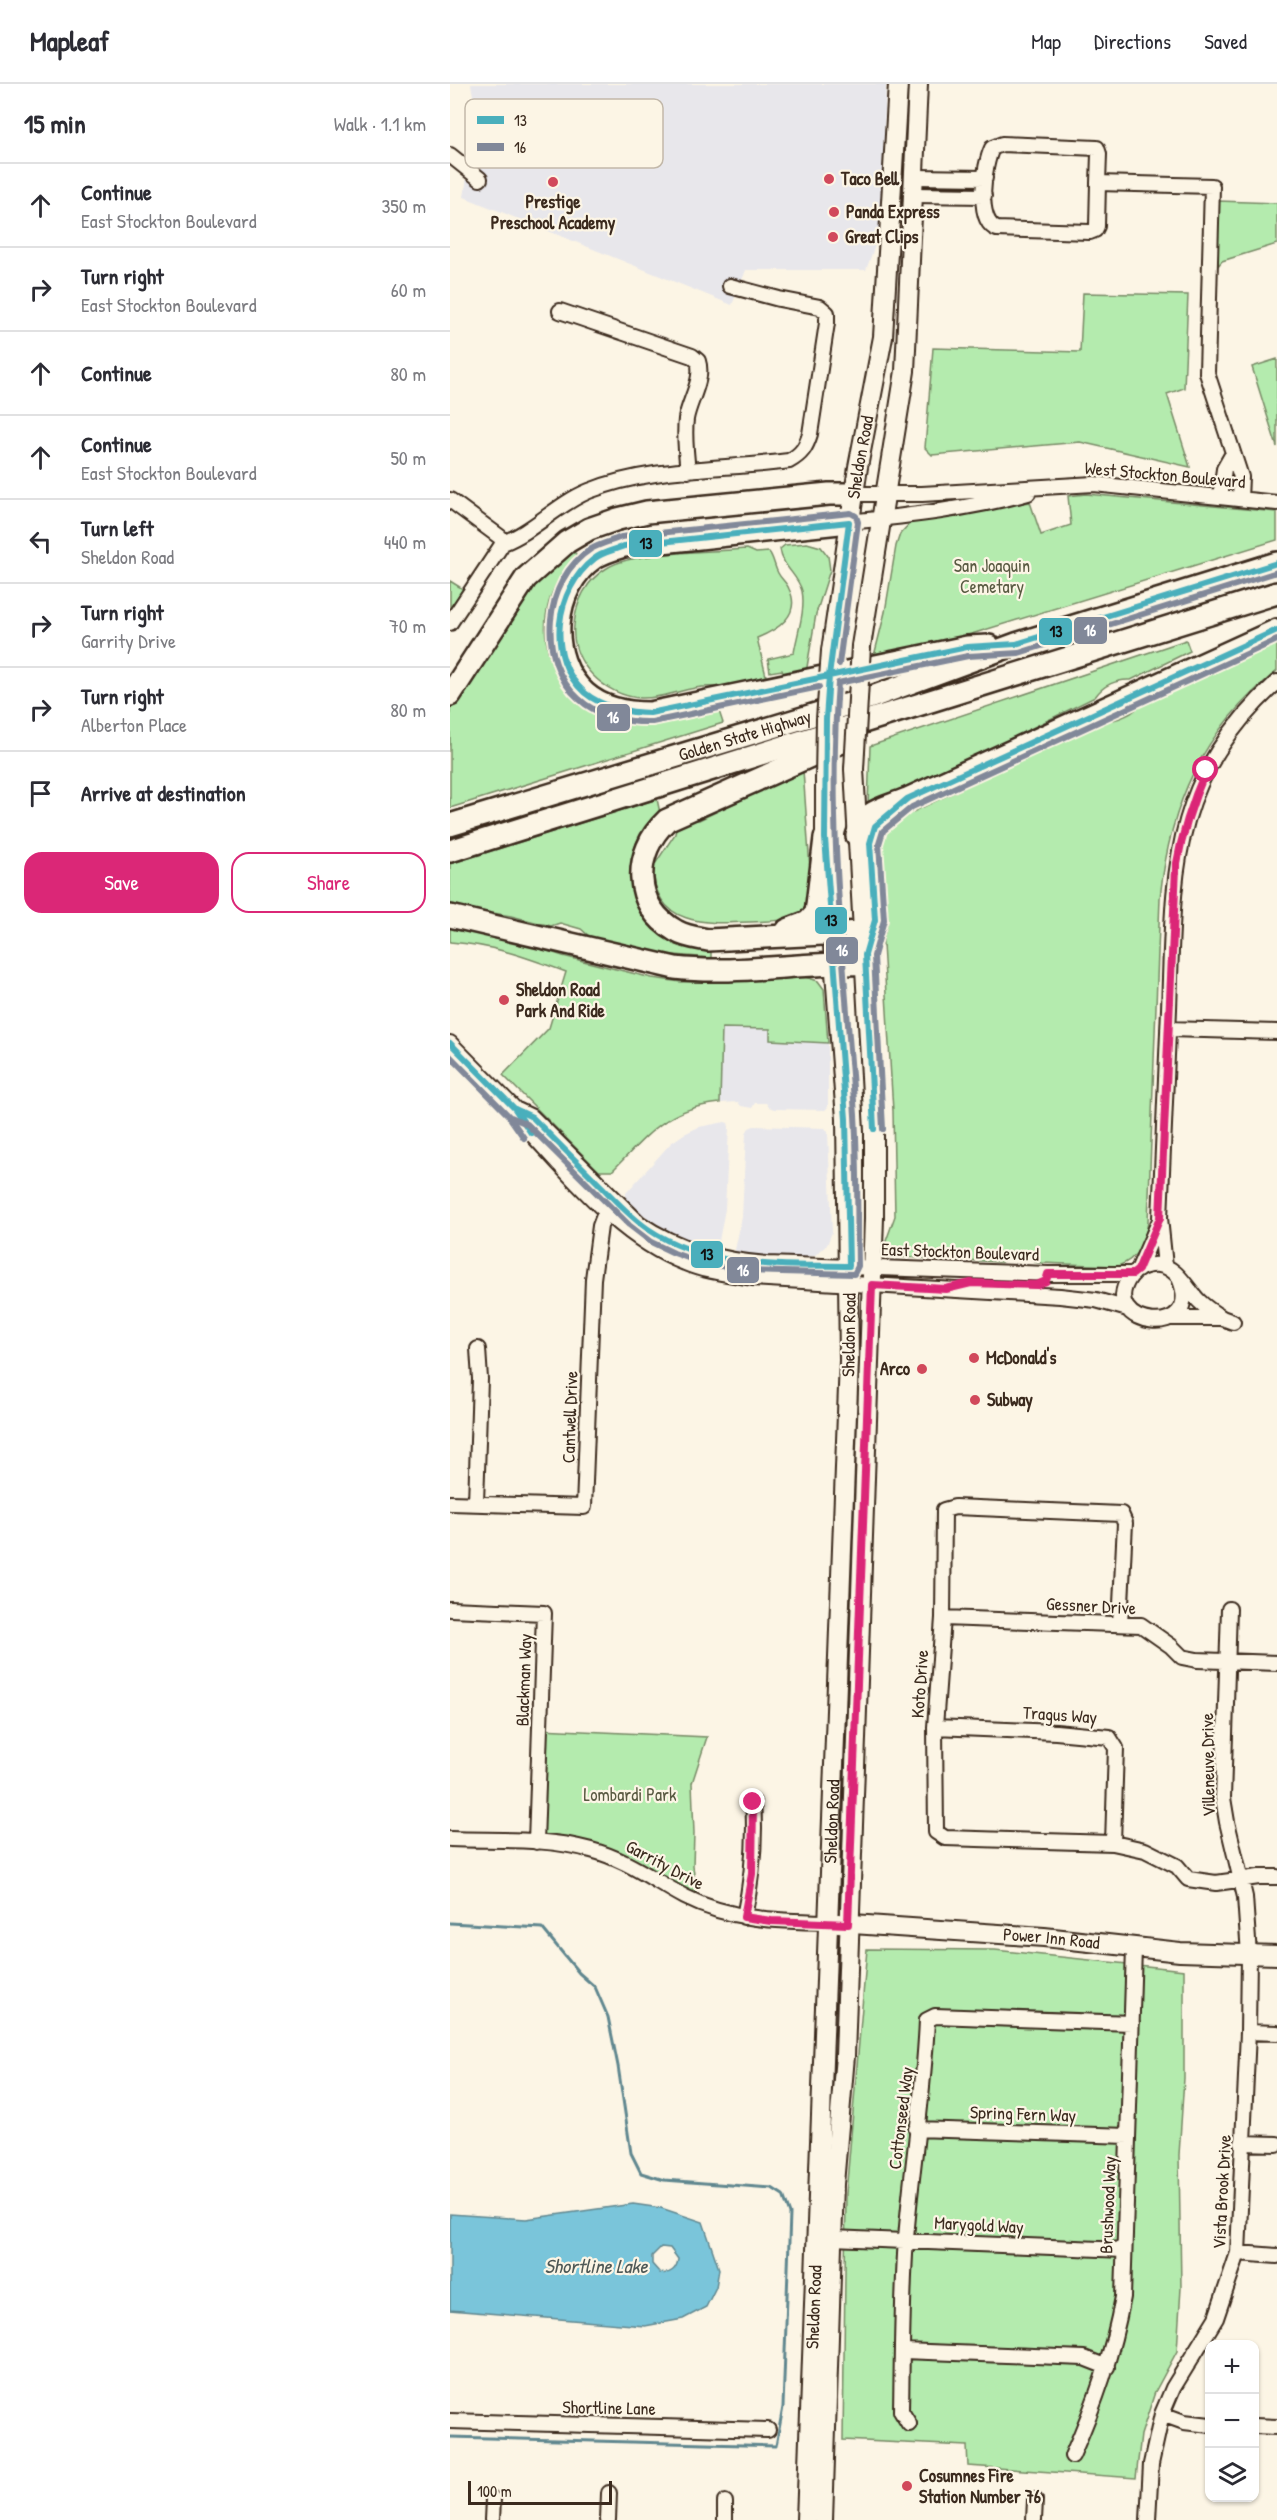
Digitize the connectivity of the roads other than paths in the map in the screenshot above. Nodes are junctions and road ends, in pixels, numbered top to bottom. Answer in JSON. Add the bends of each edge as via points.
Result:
{"nodes":[{"id":1,"x":898,"y":84,"type":"edge"},
{"id":2,"x":918,"y":84,"type":"edge"},
{"id":3,"x":896,"y":134,"type":"junction"},
{"id":4,"x":450,"y":155,"type":"edge"},
{"id":5,"x":465,"y":167,"type":"edge"},
{"id":6,"x":466,"y":168,"type":"edge"},
{"id":7,"x":915,"y":177,"type":"junction"},
{"id":8,"x":958,"y":177,"type":"junction"},
{"id":9,"x":985,"y":178,"type":"junction"},
{"id":10,"x":480,"y":179,"type":"dead end"},
{"id":11,"x":1098,"y":183,"type":"junction"},
{"id":12,"x":914,"y":195,"type":"junction"},
{"id":13,"x":957,"y":196,"type":"junction"},
{"id":14,"x":984,"y":196,"type":"junction"},
{"id":15,"x":730,"y":286,"type":"dead end"},
{"id":16,"x":560,"y":311,"type":"dead end"},
{"id":17,"x":907,"y":313,"type":"junction"},
{"id":18,"x":1232,"y":455,"type":"junction"},
{"id":19,"x":688,"y":471,"type":"junction"},
{"id":20,"x":1050,"y":488,"type":"junction"},
{"id":21,"x":854,"y":494,"type":"junction"},
{"id":22,"x":885,"y":494,"type":"junction"},
{"id":23,"x":1220,"y":497,"type":"junction"},
{"id":24,"x":1240,"y":499,"type":"junction"},
{"id":25,"x":450,"y":501,"type":"edge"},
{"id":26,"x":1277,"y":502,"type":"edge"},
{"id":27,"x":881,"y":519,"type":"junction"},
{"id":28,"x":849,"y":522,"type":"junction"},
{"id":29,"x":503,"y":543,"type":"junction"},
{"id":30,"x":1277,"y":563,"type":"edge"},
{"id":31,"x":1277,"y":593,"type":"edge"},
{"id":32,"x":450,"y":623,"type":"edge"},
{"id":33,"x":1277,"y":630,"type":"edge"},
{"id":34,"x":1016,"y":644,"type":"junction"},
{"id":35,"x":1277,"y":682,"type":"edge"},
{"id":36,"x":450,"y":695,"type":"edge"},
{"id":37,"x":935,"y":701,"type":"junction"},
{"id":38,"x":907,"y":799,"type":"junction"},
{"id":39,"x":450,"y":825,"type":"edge"},
{"id":40,"x":857,"y":836,"type":"junction"},
{"id":41,"x":825,"y":838,"type":"junction"},
{"id":42,"x":450,"y":851,"type":"edge"},
{"id":43,"x":450,"y":916,"type":"edge"},
{"id":44,"x":831,"y":932,"type":"junction"},
{"id":45,"x":863,"y":932,"type":"junction"},
{"id":46,"x":769,"y":936,"type":"junction"},
{"id":47,"x":865,"y":959,"type":"junction"},
{"id":48,"x":834,"y":963,"type":"junction"},
{"id":49,"x":1168,"y":1029,"type":"junction"},
{"id":50,"x":1277,"y":1032,"type":"edge"},
{"id":51,"x":450,"y":1043,"type":"edge"},
{"id":52,"x":515,"y":1109,"type":"junction"},
{"id":53,"x":613,"y":1198,"type":"junction"},
{"id":54,"x":605,"y":1210,"type":"junction"},
{"id":55,"x":1160,"y":1218,"type":"junction"},
{"id":56,"x":849,"y":1266,"type":"junction"},
{"id":57,"x":873,"y":1266,"type":"junction"},
{"id":58,"x":1165,"y":1266,"type":"junction"},
{"id":59,"x":1135,"y":1272,"type":"junction"},
{"id":60,"x":1048,"y":1274,"type":"junction"},
{"id":61,"x":1179,"y":1278,"type":"junction"},
{"id":62,"x":849,"y":1284,"type":"junction"},
{"id":63,"x":872,"y":1285,"type":"junction"},
{"id":64,"x":946,"y":1289,"type":"junction"},
{"id":65,"x":1128,"y":1309,"type":"junction"},
{"id":66,"x":1171,"y":1318,"type":"junction"},
{"id":67,"x":477,"y":1349,"type":"dead end"},
{"id":68,"x":450,"y":1503,"type":"edge"},
{"id":69,"x":476,"y":1503,"type":"junction"},
{"id":70,"x":450,"y":1609,"type":"edge"},
{"id":71,"x":1229,"y":1609,"type":"dead end"},
{"id":72,"x":942,"y":1618,"type":"junction"},
{"id":73,"x":1120,"y":1624,"type":"junction"},
{"id":74,"x":1227,"y":1662,"type":"junction"},
{"id":75,"x":1277,"y":1663,"type":"edge"},
{"id":76,"x":936,"y":1728,"type":"junction"},
{"id":77,"x":753,"y":1802,"type":"dead end"},
{"id":78,"x":450,"y":1839,"type":"edge"},
{"id":79,"x":536,"y":1842,"type":"junction"},
{"id":80,"x":1113,"y":1843,"type":"junction"},
{"id":81,"x":1277,"y":1877,"type":"edge"},
{"id":82,"x":1242,"y":1879,"type":"junction"},
{"id":83,"x":744,"y":1917,"type":"junction"},
{"id":84,"x":827,"y":1922,"type":"junction"},
{"id":85,"x":848,"y":1924,"type":"junction"},
{"id":86,"x":1134,"y":1948,"type":"junction"},
{"id":87,"x":1249,"y":1954,"type":"junction"},
{"id":88,"x":1277,"y":1955,"type":"edge"},
{"id":89,"x":1132,"y":2023,"type":"junction"},
{"id":90,"x":1248,"y":2032,"type":"junction"},
{"id":91,"x":1277,"y":2033,"type":"edge"},
{"id":92,"x":916,"y":2129,"type":"junction"},
{"id":93,"x":1128,"y":2136,"type":"junction"},
{"id":94,"x":1242,"y":2144,"type":"junction"},
{"id":95,"x":1277,"y":2144,"type":"edge"},
{"id":96,"x":832,"y":2238,"type":"junction"},
{"id":97,"x":906,"y":2240,"type":"junction"},
{"id":98,"x":1124,"y":2250,"type":"junction"},
{"id":99,"x":1238,"y":2253,"type":"junction"},
{"id":100,"x":1277,"y":2256,"type":"edge"},
{"id":101,"x":903,"y":2351,"type":"junction"},
{"id":102,"x":1107,"y":2367,"type":"junction"},
{"id":103,"x":1162,"y":2414,"type":"junction"},
{"id":104,"x":450,"y":2421,"type":"edge"},
{"id":105,"x":909,"y":2424,"type":"dead end"},
{"id":106,"x":1205,"y":2425,"type":"edge"},
{"id":107,"x":1259,"y":2426,"type":"edge"},
{"id":108,"x":1277,"y":2427,"type":"edge"},
{"id":109,"x":768,"y":2430,"type":"dead end"},
{"id":110,"x":1072,"y":2456,"type":"dead end"},
{"id":111,"x":609,"y":2493,"type":"dead end"},
{"id":112,"x":493,"y":2499,"type":"dead end"},
{"id":113,"x":1035,"y":2500,"type":"dead end"},
{"id":114,"x":725,"y":2502,"type":"dead end"},
{"id":115,"x":821,"y":2515,"type":"edge"},
{"id":116,"x":492,"y":2520,"type":"edge"},
{"id":117,"x":608,"y":2520,"type":"edge"},
{"id":118,"x":725,"y":2520,"type":"edge"},
{"id":119,"x":806,"y":2520,"type":"edge"},
{"id":120,"x":1034,"y":2520,"type":"edge"},
{"id":121,"x":1148,"y":2520,"type":"edge"}],
"edges":[{"from":1,"to":3,"type":"main road","name":"Sheldon Road"},
{"from":2,"to":7,"type":"main road","name":"Sheldon Road"},
{"from":3,"to":17,"type":"main road","via":[[905,154],[901,288]]},
{"from":3,"to":21,"type":"main road","name":"Sheldon Road","via":[[883,337]]},
{"from":4,"to":5,"type":"street"},
{"from":6,"to":10,"type":"street"},
{"from":7,"to":8,"type":"street"},
{"from":7,"to":12,"type":"main road","name":"Sheldon Road"},
{"from":8,"to":9,"type":"street"},
{"from":8,"to":13,"type":"street"},
{"from":9,"to":11,"type":"street","via":[[992,148],[1002,144],[1092,147],[1099,154]]},
{"from":9,"to":14,"type":"street"},
{"from":11,"to":14,"type":"street","via":[[1097,226],[1090,232],[991,227]]},
{"from":11,"to":18,"type":"street","via":[[1212,186],[1207,373]]},
{"from":12,"to":13,"type":"street"},
{"from":12,"to":17,"type":"main road","name":"Sheldon Road"},
{"from":13,"to":14,"type":"street"},
{"from":15,"to":19,"type":"street","via":[[820,307],[827,313],[810,434],[800,456],[789,461]]},
{"from":16,"to":19,"type":"street","via":[[698,361],[699,376],[686,422]]},
{"from":17,"to":22,"type":"main road","name":"Sheldon Road","via":[[904,371]]},
{"from":18,"to":23,"type":"street","via":[[1224,469]]},
{"from":18,"to":24,"type":"street","via":[[1240,477]]},
{"from":19,"to":29,"type":"street","via":[[642,476],[591,490],[569,499],[517,538]]},
{"from":20,"to":22,"type":"street","name":"West Stockton Boulevard"},
{"from":20,"to":23,"type":"street","name":"West Stockton Boulevard","via":[[1094,484]]},
{"from":20,"to":27,"type":"street","name":"West Stockton Boulevard","via":[[1008,499]]},
{"from":21,"to":22,"type":"street","name":"West Stockton Boulevard"},
{"from":21,"to":28,"type":"main road","name":"Sheldon Road"},
{"from":21,"to":36,"type":"highway","via":[[656,511],[589,529],[567,542],[526,578]]},
{"from":22,"to":27,"type":"main road","name":"Sheldon Road"},
{"from":23,"to":24,"type":"street","name":"West Stockton Boulevard"},
{"from":24,"to":26,"type":"street","name":"West Stockton Boulevard"},
{"from":25,"to":29,"type":"street"},
{"from":27,"to":28,"type":"street","name":"West Stockton Boulevard"},
{"from":27,"to":40,"type":"main road","name":"Sheldon Road","bridge":true,"via":[[861,646],[854,769]]},
{"from":28,"to":34,"type":"highway","via":[[624,546],[596,557],[575,577],[562,606],[559,636],[567,667],[584,692],[599,702],[633,713],[650,713],[967,647]]},
{"from":28,"to":41,"type":"main road","name":"Sheldon Road","bridge":true,"via":[[831,651]]},
{"from":29,"to":32,"type":"street"},
{"from":30,"to":34,"type":"highway","name":"Golden State Highway"},
{"from":31,"to":37,"type":"highway","name":"Golden State Highway"},
{"from":33,"to":38,"type":"highway"},
{"from":34,"to":39,"type":"highway","name":"Golden State Highway","via":[[872,696]]},
{"from":35,"to":49,"type":"street","via":[[1222,742],[1192,802],[1181,836]]},
{"from":37,"to":42,"type":"highway","name":"Golden State Highway"},
{"from":37,"to":46,"type":"highway","via":[[667,820],[657,830],[641,870],[641,885],[652,912],[677,932],[692,937],[708,940]]},
{"from":38,"to":40,"type":"highway","via":[[869,814]]},
{"from":38,"to":47,"type":"highway","via":[[872,833],[875,920]]},
{"from":40,"to":45,"type":"main road","name":"Sheldon Road"},
{"from":41,"to":44,"type":"main road","name":"Sheldon Road"},
{"from":41,"to":46,"type":"highway","via":[[816,913],[808,921]]},
{"from":43,"to":48,"type":"highway","via":[[675,968]]},
{"from":44,"to":45,"type":"highway"},
{"from":44,"to":46,"type":"highway"},
{"from":44,"to":48,"type":"main road","name":"Sheldon Road"},
{"from":45,"to":47,"type":"main road","name":"Sheldon Road"},
{"from":47,"to":48,"type":"highway"},
{"from":47,"to":57,"type":"main road","name":"Sheldon Road","via":[[874,1131]]},
{"from":48,"to":56,"type":"main road","name":"Sheldon Road","via":[[846,1119]]},
{"from":49,"to":50,"type":"street"},
{"from":49,"to":55,"type":"street"},
{"from":51,"to":52,"type":"street","name":"East Stockton Boulevard"},
{"from":52,"to":53,"type":"street","name":"East Stockton Boulevard","via":[[532,1117]]},
{"from":52,"to":54,"type":"street","name":"East Stockton Boulevard","via":[[526,1128]]},
{"from":53,"to":54,"type":"street","name":"Cantwell Drive"},
{"from":53,"to":56,"type":"street","name":"East Stockton Boulevard","via":[[657,1235],[702,1254],[767,1264]]},
{"from":54,"to":62,"type":"street","name":"East Stockton Boulevard","via":[[629,1233],[688,1265],[752,1278]]},
{"from":54,"to":69,"type":"street","name":"Cantwell Drive","via":[[593,1279],[584,1508]]},
{"from":55,"to":58,"type":"street"},
{"from":55,"to":59,"type":"street"},
{"from":56,"to":57,"type":"street","name":"East Stockton Boulevard"},
{"from":56,"to":62,"type":"main road","name":"Sheldon Road"},
{"from":57,"to":60,"type":"street","name":"East Stockton Boulevard"},
{"from":57,"to":63,"type":"main road","name":"Sheldon Road"},
{"from":58,"to":59,"type":"street","via":[[1146,1265]]},
{"from":58,"to":61,"type":"street"},
{"from":59,"to":60,"type":"street","name":"East Stockton Boulevard"},
{"from":59,"to":65,"type":"street","via":[[1126,1287]]},
{"from":60,"to":64,"type":"street","via":[[1046,1281],[1037,1285],[971,1283]]},
{"from":61,"to":66,"type":"street","via":[[1183,1286],[1182,1304]]},
{"from":61,"to":66,"type":"street","via":[[1200,1302],[1228,1320]]},
{"from":62,"to":63,"type":"street","name":"East Stockton Boulevard"},
{"from":62,"to":84,"type":"main road","name":"Sheldon Road"},
{"from":63,"to":64,"type":"street","name":"East Stockton Boulevard"},
{"from":63,"to":85,"type":"main road","name":"Sheldon Road"},
{"from":64,"to":65,"type":"street","name":"East Stockton Boulevard","via":[[1096,1299]]},
{"from":65,"to":66,"type":"street","via":[[1152,1323]]},
{"from":67,"to":69,"type":"street","via":[[480,1379]]},
{"from":68,"to":69,"type":"street","name":"Cantwell Drive"},
{"from":70,"to":79,"type":"street","name":"Blackman Way","via":[[544,1613]]},
{"from":71,"to":74,"type":"street","name":"Villeneuve Drive"},
{"from":72,"to":73,"type":"street","name":"Gessner Drive"},
{"from":72,"to":73,"type":"street","name":"Koto Drive","via":[[944,1510],[955,1507],[1111,1512],[1121,1514],[1125,1523]]},
{"from":72,"to":76,"type":"street","name":"Koto Drive"},
{"from":73,"to":74,"type":"street","name":"Gessner Drive","via":[[1141,1625],[1182,1657]]},
{"from":74,"to":75,"type":"street","name":"Gessner Drive"},
{"from":74,"to":82,"type":"street","name":"Villeneuve Drive","via":[[1223,1798]]},
{"from":76,"to":80,"type":"street","name":"Tragus Way","via":[[1109,1737],[1116,1748]]},
{"from":76,"to":80,"type":"street","name":"Koto Drive","via":[[936,1832],[945,1838]]},
{"from":77,"to":83,"type":"street","via":[[752,1874]]},
{"from":78,"to":79,"type":"street","name":"Garrity Drive"},
{"from":79,"to":83,"type":"street","name":"Garrity Drive","via":[[568,1845],[613,1857],[701,1904]]},
{"from":80,"to":82,"type":"street","name":"Koto Drive","via":[[1145,1850],[1177,1866],[1188,1879],[1216,1883]]},
{"from":81,"to":82,"type":"street","name":"Koto Drive"},
{"from":82,"to":87,"type":"street","name":"Villeneuve Drive"},
{"from":83,"to":84,"type":"street","name":"Garrity Drive"},
{"from":84,"to":85,"type":"main road","name":"Power Inn Road"},
{"from":84,"to":119,"type":"main road","name":"Sheldon Road"},
{"from":85,"to":86,"type":"main road","name":"Power Inn Road","via":[[1044,1937]]},
{"from":85,"to":96,"type":"main road","name":"Sheldon Road","via":[[845,2056]]},
{"from":86,"to":87,"type":"main road","name":"Power Inn Road"},
{"from":86,"to":89,"type":"street","name":"Brushwood Way"},
{"from":87,"to":88,"type":"main road","name":"Power Inn Road"},
{"from":87,"to":90,"type":"street","name":"Vista Brook Drive"},
{"from":89,"to":92,"type":"street","name":"Cottonseed Way","via":[[935,2016],[927,2020],[926,2061]]},
{"from":89,"to":93,"type":"street","name":"Brushwood Way"},
{"from":90,"to":91,"type":"street"},
{"from":90,"to":94,"type":"street","name":"Vista Brook Drive"},
{"from":92,"to":93,"type":"street","name":"Spring Fern Way"},
{"from":92,"to":97,"type":"street","name":"Cottonseed Way"},
{"from":93,"to":98,"type":"street","name":"Brushwood Way"},
{"from":94,"to":95,"type":"street"},
{"from":94,"to":99,"type":"street","name":"Vista Brook Drive"},
{"from":96,"to":97,"type":"street","name":"Marygold Way"},
{"from":96,"to":115,"type":"main road","name":"Sheldon Road"},
{"from":97,"to":98,"type":"street","name":"Marygold Way"},
{"from":97,"to":101,"type":"street","name":"Cottonseed Way"},
{"from":98,"to":102,"type":"street","name":"Brushwood Way","via":[[1123,2296]]},
{"from":99,"to":100,"type":"street"},
{"from":99,"to":103,"type":"street","name":"Vista Brook Drive","via":[[1216,2318],[1173,2388]]},
{"from":101,"to":102,"type":"street","via":[[1084,2358]]},
{"from":101,"to":105,"type":"street","name":"Cottonseed Way","via":[[901,2411]]},
{"from":102,"to":110,"type":"street","name":"Brushwood Way"},
{"from":103,"to":106,"type":"street"},
{"from":103,"to":121,"type":"street","name":"Vista Brook Drive","via":[[1151,2464]]},
{"from":104,"to":109,"type":"street","name":"Shortline Lane"},
{"from":107,"to":108,"type":"street"},
{"from":111,"to":117,"type":"street"},
{"from":112,"to":116,"type":"street"},
{"from":113,"to":120,"type":"street"},
{"from":114,"to":118,"type":"street"}]}
